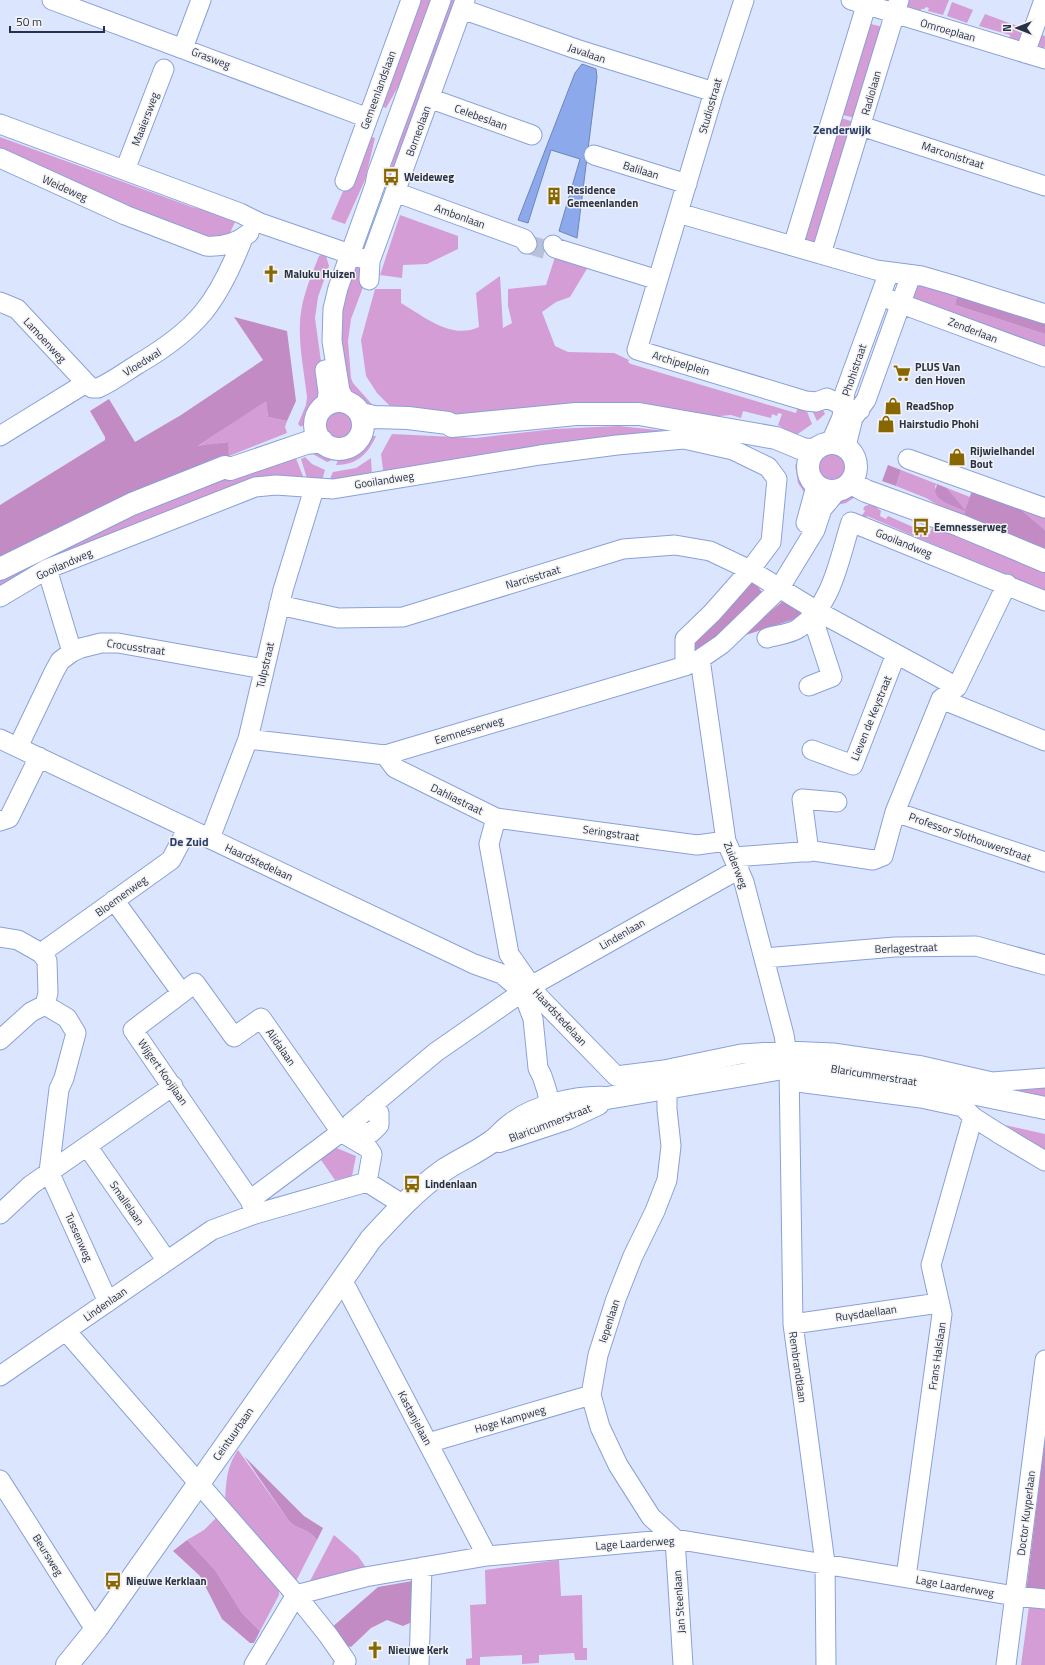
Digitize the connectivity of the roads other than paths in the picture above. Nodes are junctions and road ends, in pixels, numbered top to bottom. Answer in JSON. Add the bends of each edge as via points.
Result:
{"nodes":[{"id":1,"x":52,"y":0,"type":"edge"},
{"id":2,"x":202,"y":0,"type":"edge"},
{"id":3,"x":411,"y":0,"type":"edge"},
{"id":4,"x":441,"y":0,"type":"edge"},
{"id":5,"x":744,"y":0,"type":"edge"},
{"id":6,"x":1044,"y":0,"type":"edge"},
{"id":7,"x":859,"y":3,"type":"edge"},
{"id":8,"x":464,"y":4,"type":"edge"},
{"id":9,"x":897,"y":7,"type":"edge"},
{"id":10,"x":183,"y":48,"type":"junction"},
{"id":11,"x":1025,"y":53,"type":"junction"},
{"id":12,"x":1045,"y":59,"type":"edge"},
{"id":13,"x":164,"y":69,"type":"dead end"},
{"id":14,"x":714,"y":92,"type":"junction"},
{"id":15,"x":429,"y":98,"type":"junction"},
{"id":16,"x":368,"y":118,"type":"junction"},
{"id":17,"x":0,"y":124,"type":"edge"},
{"id":18,"x":861,"y":126,"type":"junction"},
{"id":19,"x":532,"y":135,"type":"dead end"},
{"id":20,"x":594,"y":155,"type":"dead end"},
{"id":21,"x":0,"y":158,"type":"edge"},
{"id":22,"x":125,"y":170,"type":"junction"},
{"id":23,"x":345,"y":180,"type":"dead end"},
{"id":24,"x":687,"y":184,"type":"junction"},
{"id":25,"x":1045,"y":186,"type":"edge"},
{"id":26,"x":395,"y":192,"type":"junction"},
{"id":27,"x":678,"y":213,"type":"junction"},
{"id":28,"x":260,"y":223,"type":"junction"},
{"id":29,"x":243,"y":238,"type":"junction"},
{"id":30,"x":526,"y":240,"type":"tunnel mouth"},
{"id":31,"x":793,"y":246,"type":"junction"},
{"id":32,"x":553,"y":248,"type":"tunnel mouth"},
{"id":33,"x":345,"y":253,"type":"junction"},
{"id":34,"x":821,"y":254,"type":"junction"},
{"id":35,"x":370,"y":261,"type":"junction"},
{"id":36,"x":889,"y":272,"type":"junction"},
{"id":37,"x":911,"y":275,"type":"junction"},
{"id":38,"x":369,"y":280,"type":"dead end"},
{"id":39,"x":658,"y":280,"type":"junction"},
{"id":40,"x":880,"y":296,"type":"junction"},
{"id":41,"x":0,"y":302,"type":"edge"},
{"id":42,"x":901,"y":304,"type":"junction"},
{"id":43,"x":1045,"y":314,"type":"edge"},
{"id":44,"x":1045,"y":357,"type":"edge"},
{"id":45,"x":86,"y":383,"type":"junction"},
{"id":46,"x":852,"y":408,"type":"junction"},
{"id":47,"x":349,"y":413,"type":"junction"},
{"id":48,"x":733,"y":430,"type":"junction"},
{"id":49,"x":318,"y":432,"type":"junction"},
{"id":50,"x":0,"y":436,"type":"edge"},
{"id":51,"x":831,"y":446,"type":"junction"},
{"id":52,"x":908,"y":459,"type":"dead end"},
{"id":53,"x":834,"y":480,"type":"junction"},
{"id":54,"x":314,"y":489,"type":"junction"},
{"id":55,"x":1045,"y":508,"type":"edge"},
{"id":56,"x":1045,"y":561,"type":"edge"},
{"id":57,"x":0,"y":569,"type":"edge"},
{"id":58,"x":47,"y":570,"type":"junction"},
{"id":59,"x":750,"y":570,"type":"junction"},
{"id":60,"x":1007,"y":584,"type":"junction"},
{"id":61,"x":779,"y":589,"type":"junction"},
{"id":62,"x":0,"y":596,"type":"edge"},
{"id":63,"x":1045,"y":601,"type":"edge"},
{"id":64,"x":279,"y":605,"type":"junction"},
{"id":65,"x":814,"y":614,"type":"junction"},
{"id":66,"x":767,"y":638,"type":"dead end"},
{"id":67,"x":72,"y":652,"type":"junction"},
{"id":68,"x":896,"y":654,"type":"junction"},
{"id":69,"x":692,"y":663,"type":"junction"},
{"id":70,"x":264,"y":670,"type":"junction"},
{"id":71,"x":809,"y":686,"type":"dead end"},
{"id":72,"x":957,"y":687,"type":"junction"},
{"id":73,"x":941,"y":699,"type":"junction"},
{"id":74,"x":0,"y":739,"type":"edge"},
{"id":75,"x":248,"y":739,"type":"junction"},
{"id":76,"x":1045,"y":741,"type":"edge"},
{"id":77,"x":18,"y":747,"type":"junction"},
{"id":78,"x":812,"y":750,"type":"dead end"},
{"id":79,"x":385,"y":755,"type":"junction"},
{"id":80,"x":39,"y":757,"type":"junction"},
{"id":81,"x":837,"y":802,"type":"dead end"},
{"id":82,"x":895,"y":812,"type":"junction"},
{"id":83,"x":496,"y":818,"type":"junction"},
{"id":84,"x":0,"y":821,"type":"edge"},
{"id":85,"x":188,"y":828,"type":"junction"},
{"id":86,"x":210,"y":838,"type":"junction"},
{"id":87,"x":809,"y":852,"type":"junction"},
{"id":88,"x":733,"y":856,"type":"junction"},
{"id":89,"x":1045,"y":862,"type":"edge"},
{"id":90,"x":114,"y":900,"type":"junction"},
{"id":91,"x":0,"y":937,"type":"edge"},
{"id":92,"x":41,"y":954,"type":"junction"},
{"id":93,"x":509,"y":954,"type":"joint"},
{"id":94,"x":764,"y":958,"type":"junction"},
{"id":95,"x":1045,"y":964,"type":"edge"},
{"id":96,"x":181,"y":992,"type":"junction"},
{"id":97,"x":522,"y":993,"type":"junction"},
{"id":98,"x":45,"y":1005,"type":"junction"},
{"id":99,"x":0,"y":1040,"type":"edge"},
{"id":100,"x":789,"y":1066,"type":"junction"},
{"id":101,"x":616,"y":1076,"type":"joint"},
{"id":102,"x":1045,"y":1078,"type":"edge"},
{"id":103,"x":173,"y":1086,"type":"junction"},
{"id":104,"x":667,"y":1087,"type":"junction"},
{"id":105,"x":373,"y":1104,"type":"dead end"},
{"id":106,"x":1045,"y":1108,"type":"edge"},
{"id":107,"x":546,"y":1116,"type":"junction"},
{"id":108,"x":974,"y":1117,"type":"junction"},
{"id":109,"x":341,"y":1132,"type":"junction"},
{"id":110,"x":52,"y":1145,"type":"junction"},
{"id":111,"x":87,"y":1146,"type":"junction"},
{"id":112,"x":70,"y":1157,"type":"junction"},
{"id":113,"x":1045,"y":1161,"type":"edge"},
{"id":114,"x":49,"y":1172,"type":"junction"},
{"id":115,"x":366,"y":1182,"type":"junction"},
{"id":116,"x":402,"y":1204,"type":"junction"},
{"id":117,"x":252,"y":1207,"type":"junction"},
{"id":118,"x":0,"y":1214,"type":"edge"},
{"id":119,"x":167,"y":1261,"type":"junction"},
{"id":120,"x":341,"y":1282,"type":"junction"},
{"id":121,"x":108,"y":1302,"type":"junction"},
{"id":122,"x":939,"y":1303,"type":"junction"},
{"id":123,"x":792,"y":1324,"type":"junction"},
{"id":124,"x":66,"y":1331,"type":"junction"},
{"id":125,"x":1045,"y":1360,"type":"edge"},
{"id":126,"x":0,"y":1376,"type":"edge"},
{"id":127,"x":591,"y":1395,"type":"junction"},
{"id":128,"x":428,"y":1443,"type":"junction"},
{"id":129,"x":0,"y":1480,"type":"edge"},
{"id":130,"x":198,"y":1483,"type":"junction"},
{"id":131,"x":675,"y":1539,"type":"junction"},
{"id":132,"x":487,"y":1556,"type":"junction"},
{"id":133,"x":825,"y":1563,"type":"junction"},
{"id":134,"x":422,"y":1567,"type":"junction"},
{"id":135,"x":906,"y":1577,"type":"junction"},
{"id":136,"x":296,"y":1595,"type":"junction"},
{"id":137,"x":1015,"y":1596,"type":"junction"},
{"id":138,"x":1045,"y":1599,"type":"edge"},
{"id":139,"x":97,"y":1628,"type":"junction"},
{"id":140,"x":67,"y":1665,"type":"edge"},
{"id":141,"x":254,"y":1665,"type":"edge"},
{"id":142,"x":343,"y":1665,"type":"edge"},
{"id":143,"x":419,"y":1665,"type":"edge"},
{"id":144,"x":684,"y":1665,"type":"edge"},
{"id":145,"x":826,"y":1665,"type":"edge"},
{"id":146,"x":1006,"y":1665,"type":"edge"}],
"edges":[{"from":1,"to":10,"type":"street","name":"Grasweg"},
{"from":2,"to":10,"type":"street"},
{"from":3,"to":16,"type":"street","name":"Gemeenlandslaan"},
{"from":4,"to":33,"type":"street","via":[[377,174],[353,214]]},
{"from":5,"to":14,"type":"street","name":"Studiostraat"},
{"from":6,"to":11,"type":"street"},
{"from":7,"to":9,"type":"street","name":"Omroeplaan"},
{"from":7,"to":31,"type":"street"},
{"from":8,"to":14,"type":"street","name":"Javalaan","via":[[576,49]]},
{"from":8,"to":15,"type":"street","name":"Borneolaan"},
{"from":9,"to":11,"type":"street","name":"Omroeplaan"},
{"from":9,"to":18,"type":"street","name":"Radiolaan"},
{"from":10,"to":16,"type":"street","name":"Grasweg"},
{"from":11,"to":12,"type":"street","name":"Omroeplaan"},
{"from":13,"to":22,"type":"street","name":"Maaiersweg"},
{"from":14,"to":24,"type":"street","name":"Studiostraat"},
{"from":15,"to":19,"type":"street","name":"Celebeslaan"},
{"from":15,"to":26,"type":"street","name":"Borneolaan"},
{"from":16,"to":23,"type":"street","name":"Gemeenlandslaan"},
{"from":17,"to":22,"type":"street"},
{"from":18,"to":25,"type":"street","name":"Marconistraat"},
{"from":18,"to":34,"type":"street","name":"Radiolaan"},
{"from":20,"to":24,"type":"street","name":"Balilaan"},
{"from":21,"to":29,"type":"street","name":"Weideweg","via":[[125,215],[206,246],[225,245]]},
{"from":22,"to":28,"type":"street"},
{"from":24,"to":27,"type":"street","name":"Studiostraat"},
{"from":26,"to":30,"type":"street","name":"Ambonlaan"},
{"from":26,"to":35,"type":"street","name":"Borneolaan"},
{"from":27,"to":31,"type":"street"},
{"from":27,"to":39,"type":"street","name":"Archipelplein"},
{"from":28,"to":29,"type":"street","name":"Weideweg"},
{"from":28,"to":33,"type":"street"},
{"from":29,"to":45,"type":"street","name":"Vloedwal","via":[[214,300],[183,335],[104,385],[92,388]]},
{"from":31,"to":34,"type":"street"},
{"from":32,"to":39,"type":"street"},
{"from":33,"to":35,"type":"street"},
{"from":33,"to":47,"type":"street","via":[[331,320],[340,390]]},
{"from":34,"to":36,"type":"street"},
{"from":35,"to":38,"type":"street","name":"Borneolaan"},
{"from":36,"to":37,"type":"street"},
{"from":36,"to":40,"type":"street","name":"Phohistraat"},
{"from":37,"to":42,"type":"street","name":"Phohistraat"},
{"from":37,"to":43,"type":"street","via":[[953,285]]},
{"from":39,"to":46,"type":"street","name":"Archipelplein","via":[[637,350],[806,401],[816,402],[827,398]]},
{"from":40,"to":42,"type":"street","name":"Zenderlaan"},
{"from":40,"to":46,"type":"street","name":"Phohistraat","via":[[845,392]]},
{"from":41,"to":45,"type":"street","name":"Lamoenweg","via":[[17,309]]},
{"from":42,"to":44,"type":"street","name":"Zenderlaan"},
{"from":42,"to":46,"type":"street","name":"Phohistraat","via":[[866,400]]},
{"from":45,"to":50,"type":"street"},
{"from":46,"to":51,"type":"street","name":"Phohistraat","via":[[853,418]]},
{"from":47,"to":48,"type":"main road","via":[[448,423],[452,426],[576,414],[639,414]]},
{"from":47,"to":49,"type":"main road","via":[[320,410]]},
{"from":47,"to":49,"type":"main road","via":[[352,445],[343,449],[333,448]]},
{"from":48,"to":51,"type":"main road","via":[[776,438],[805,450]]},
{"from":48,"to":53,"type":"main road"},
{"from":49,"to":57,"type":"main road","name":"Gooilandweg","via":[[303,432],[227,461],[225,467],[132,504]]},
{"from":51,"to":53,"type":"main road","via":[[809,458]]},
{"from":51,"to":53,"type":"main road","via":[[852,452],[856,459]]},
{"from":52,"to":55,"type":"street"},
{"from":53,"to":56,"type":"main road","via":[[959,525]]},
{"from":53,"to":61,"type":"street","name":"Eemnesserweg","via":[[805,525],[800,556]]},
{"from":54,"to":58,"type":"street","name":"Gooilandweg","via":[[276,485],[255,487]]},
{"from":54,"to":59,"type":"street","name":"Gooilandweg","via":[[333,489],[540,455],[684,439],[733,450],[768,467],[777,479],[771,542]]},
{"from":54,"to":64,"type":"street","name":"Tulpstraat"},
{"from":58,"to":62,"type":"street","name":"Gooilandweg"},
{"from":58,"to":67,"type":"street"},
{"from":59,"to":61,"type":"street","name":"Narcisstraat"},
{"from":59,"to":64,"type":"street","name":"Narcisstraat","via":[[710,550],[674,545],[623,549],[403,617],[338,618]]},
{"from":59,"to":69,"type":"street","via":[[685,639]]},
{"from":60,"to":63,"type":"street","name":"Gooilandweg"},
{"from":60,"to":65,"type":"street","name":"Gooilandweg","via":[[851,522],[828,594]]},
{"from":60,"to":72,"type":"street"},
{"from":61,"to":65,"type":"street"},
{"from":61,"to":69,"type":"street","name":"Eemnesserweg","via":[[722,644]]},
{"from":64,"to":70,"type":"street","name":"Tulpstraat"},
{"from":65,"to":66,"type":"street","via":[[798,629]]},
{"from":65,"to":68,"type":"street"},
{"from":65,"to":71,"type":"street","via":[[832,677]]},
{"from":67,"to":70,"type":"street","name":"Crocusstraat","via":[[94,644],[112,642]]},
{"from":67,"to":77,"type":"street","name":"Crocusstraat","via":[[60,661]]},
{"from":68,"to":72,"type":"street"},
{"from":68,"to":78,"type":"street","name":"Lieven de Keystraat","via":[[853,765]]},
{"from":69,"to":79,"type":"street","name":"Eemnesserweg"},
{"from":69,"to":88,"type":"street","name":"Zuiderweg"},
{"from":70,"to":75,"type":"street","name":"Tulpstraat"},
{"from":72,"to":73,"type":"street"},
{"from":73,"to":76,"type":"street"},
{"from":73,"to":82,"type":"street"},
{"from":74,"to":77,"type":"street","name":"Haardstedelaan"},
{"from":75,"to":79,"type":"street","name":"Eemnesserweg"},
{"from":75,"to":86,"type":"street","name":"Tulpstraat"},
{"from":77,"to":80,"type":"street","name":"Haardstedelaan"},
{"from":79,"to":83,"type":"street","name":"Dahliastraat","via":[[395,768]]},
{"from":80,"to":84,"type":"street","via":[[9,818]]},
{"from":80,"to":85,"type":"street","name":"Haardstedelaan"},
{"from":81,"to":87,"type":"street","via":[[802,799]]},
{"from":82,"to":87,"type":"street","name":"Seringstraat","via":[[883,856],[872,860]]},
{"from":82,"to":89,"type":"street","name":"Professor Slothouwerstraat"},
{"from":83,"to":88,"type":"street","name":"Seringstraat","via":[[697,845]]},
{"from":83,"to":93,"type":"street","name":"Dahliastraat","via":[[489,844]]},
{"from":85,"to":86,"type":"street","name":"Haardstedelaan"},
{"from":85,"to":90,"type":"street","name":"Bloemenweg","via":[[171,860]]},
{"from":86,"to":97,"type":"street","name":"Haardstedelaan","via":[[474,964],[502,974]]},
{"from":87,"to":88,"type":"street","name":"Seringstraat"},
{"from":88,"to":94,"type":"street","name":"Zuiderweg","via":[[744,882]]},
{"from":88,"to":97,"type":"street","name":"Lindenlaan"},
{"from":90,"to":92,"type":"street","name":"Bloemenweg"},
{"from":90,"to":96,"type":"street"},
{"from":91,"to":92,"type":"street","via":[[18,940]]},
{"from":92,"to":98,"type":"street","via":[[47,961],[48,993]]},
{"from":93,"to":97,"type":"street","name":"Haardstedelaan"},
{"from":94,"to":95,"type":"street","name":"Berlagestraat","via":[[895,947],[976,946]]},
{"from":94,"to":100,"type":"street","name":"Zuiderweg"},
{"from":96,"to":103,"type":"street","name":"Wijgert Kooijlaan","via":[[133,1030]]},
{"from":96,"to":109,"type":"street","name":"Alidalaan","via":[[195,983],[234,1037],[261,1018]]},
{"from":97,"to":101,"type":"street","name":"Haardstedelaan","via":[[539,997]]},
{"from":97,"to":105,"type":"street","name":"Lindenlaan","via":[[436,1052]]},
{"from":97,"to":107,"type":"street","name":"Haardstedelaan","via":[[534,1019],[538,1068],[534,1076]]},
{"from":98,"to":99,"type":"street","via":[[32,1012]]},
{"from":98,"to":110,"type":"street","via":[[67,1018],[76,1033],[59,1089]]},
{"from":100,"to":101,"type":"street","name":"Blaricummerstraat","via":[[741,1054],[664,1070]]},
{"from":100,"to":102,"type":"street","name":"Blaricummerstraat","via":[[833,1053],[922,1066],[992,1082]]},
{"from":100,"to":104,"type":"main road","name":"Blaricummerstraat"},
{"from":100,"to":106,"type":"main road","name":"Blaricummerstraat","via":[[834,1067]]},
{"from":100,"to":108,"type":"street","name":"Blaricummerstraat","via":[[963,1107]]},
{"from":100,"to":123,"type":"street","name":"Rembrandtlaan"},
{"from":103,"to":111,"type":"street"},
{"from":103,"to":117,"type":"street","name":"Wijgert Kooijlaan"},
{"from":104,"to":107,"type":"main road","name":"Blaricummerstraat","via":[[607,1098],[600,1104],[568,1118]]},
{"from":104,"to":127,"type":"street","name":"Iepenlaan","via":[[671,1146],[667,1180],[616,1299],[598,1355]]},
{"from":107,"to":116,"type":"main road","name":"Blaricummerstraat","via":[[502,1141],[492,1142],[444,1170]]},
{"from":108,"to":113,"type":"street","name":"Blaricummerstraat"},
{"from":108,"to":122,"type":"street","name":"Frans Halslaan","via":[[931,1265]]},
{"from":109,"to":115,"type":"street","via":[[368,1148],[372,1154]]},
{"from":109,"to":117,"type":"street","name":"Lindenlaan"},
{"from":110,"to":112,"type":"street","via":[[57,1152]]},
{"from":110,"to":114,"type":"street"},
{"from":111,"to":112,"type":"street"},
{"from":111,"to":119,"type":"street","name":"Smallelaan"},
{"from":112,"to":114,"type":"street"},
{"from":114,"to":118,"type":"street","via":[[31,1184]]},
{"from":114,"to":121,"type":"street","name":"Tussenweg"},
{"from":115,"to":116,"type":"street"},
{"from":115,"to":117,"type":"street","name":"Lindenlaan"},
{"from":116,"to":120,"type":"main road","name":"Ceintuurbaan","via":[[371,1239]]},
{"from":117,"to":119,"type":"street","name":"Lindenlaan","via":[[212,1230]]},
{"from":119,"to":121,"type":"street","name":"Lindenlaan"},
{"from":120,"to":128,"type":"street","name":"Kastanjelaan"},
{"from":120,"to":130,"type":"main road","name":"Ceintuurbaan"},
{"from":121,"to":124,"type":"street","name":"Lindenlaan"},
{"from":122,"to":123,"type":"street","name":"Ruysdaellaan"},
{"from":122,"to":135,"type":"street","name":"Frans Halslaan","via":[[942,1314]]},
{"from":123,"to":133,"type":"street","name":"Rembrandtlaan"},
{"from":124,"to":126,"type":"street","name":"Lindenlaan"},
{"from":124,"to":130,"type":"street"},
{"from":125,"to":137,"type":"street","name":"Doctor Kuyperlaan"},
{"from":127,"to":128,"type":"street","name":"Hoge Kampweg"},
{"from":127,"to":131,"type":"street","name":"Iepenlaan","via":[[600,1427],[618,1465],[651,1517]]},
{"from":128,"to":132,"type":"street","name":"Kastanjelaan"},
{"from":129,"to":139,"type":"street","name":"Beursweg","via":[[89,1620]]},
{"from":130,"to":136,"type":"street"},
{"from":130,"to":139,"type":"main road","name":"Ceintuurbaan"},
{"from":131,"to":132,"type":"street","name":"Lage Laarderweg"},
{"from":131,"to":133,"type":"street","name":"Lage Laarderweg"},
{"from":131,"to":144,"type":"street","name":"Jan Steenlaan"},
{"from":132,"to":134,"type":"street","name":"Lage Laarderweg"},
{"from":133,"to":135,"type":"street","name":"Lage Laarderweg"},
{"from":133,"to":145,"type":"street","name":"Rembrandtlaan"},
{"from":134,"to":136,"type":"street","name":"Lage Laarderweg","via":[[366,1576]]},
{"from":134,"to":143,"type":"street"},
{"from":135,"to":137,"type":"street","name":"Lage Laarderweg"},
{"from":136,"to":141,"type":"street"},
{"from":136,"to":142,"type":"street","via":[[328,1635],[346,1662]]},
{"from":137,"to":138,"type":"street","name":"Lage Laarderweg"},
{"from":137,"to":146,"type":"street","name":"Doctor Kuyperlaan"},
{"from":139,"to":140,"type":"main road","name":"Ceintuurbaan"}]}
